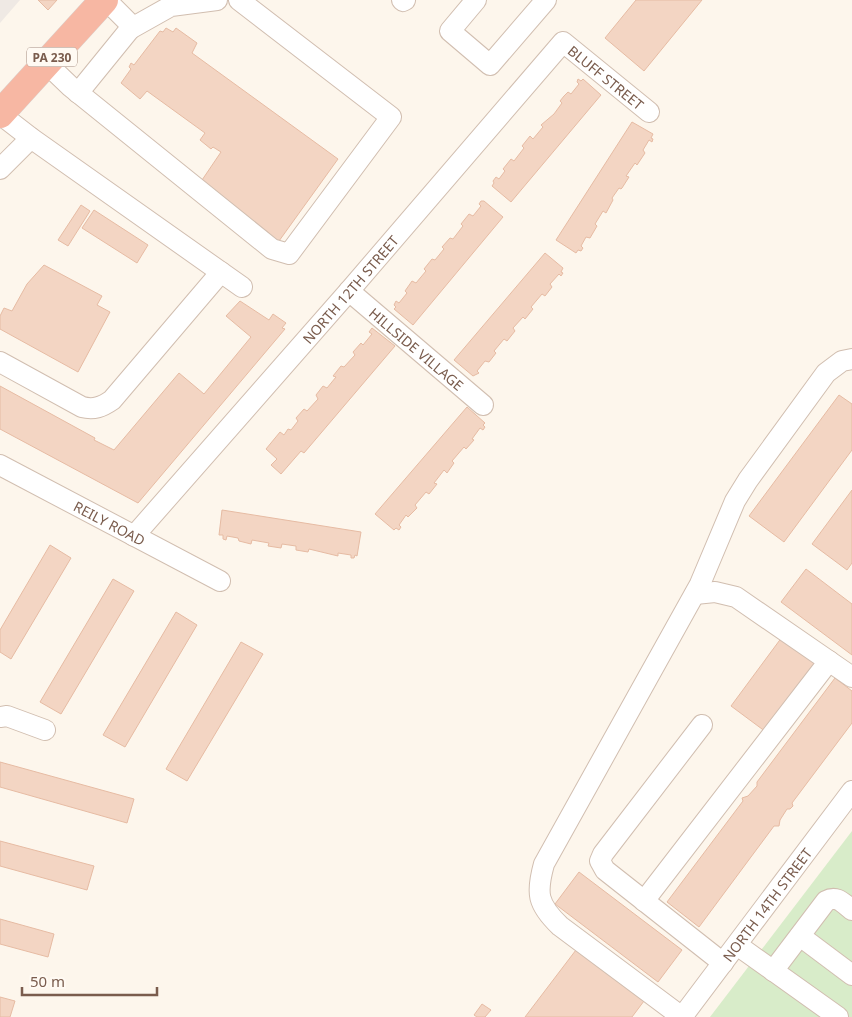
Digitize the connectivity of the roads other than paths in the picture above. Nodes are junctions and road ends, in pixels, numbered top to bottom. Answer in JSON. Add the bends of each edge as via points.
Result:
{"nodes":[{"id":1,"x":105,"y":0,"type":"edge"},
{"id":2,"x":217,"y":0,"type":"edge"},
{"id":3,"x":239,"y":0,"type":"edge"},
{"id":4,"x":476,"y":0,"type":"edge"},
{"id":5,"x":546,"y":0,"type":"edge"},
{"id":6,"x":130,"y":29,"type":"junction"},
{"id":7,"x":564,"y":42,"type":"joint"},
{"id":8,"x":46,"y":63,"type":"junction"},
{"id":9,"x":78,"y":93,"type":"junction"},
{"id":10,"x":649,"y":112,"type":"dead end"},
{"id":11,"x":0,"y":114,"type":"edge"},
{"id":12,"x":31,"y":138,"type":"junction"},
{"id":13,"x":0,"y":169,"type":"edge"},
{"id":14,"x":220,"y":272,"type":"junction"},
{"id":15,"x":242,"y":287,"type":"dead end"},
{"id":16,"x":349,"y":291,"type":"junction"},
{"id":17,"x":852,"y":359,"type":"edge"},
{"id":18,"x":0,"y":362,"type":"edge"},
{"id":19,"x":483,"y":405,"type":"dead end"},
{"id":20,"x":0,"y":465,"type":"edge"},
{"id":21,"x":134,"y":536,"type":"junction"},
{"id":22,"x":220,"y":581,"type":"dead end"},
{"id":23,"x":695,"y":594,"type":"junction"},
{"id":24,"x":829,"y":661,"type":"junction"},
{"id":25,"x":852,"y":678,"type":"edge"},
{"id":26,"x":0,"y":717,"type":"edge"},
{"id":27,"x":702,"y":725,"type":"dead end"},
{"id":28,"x":46,"y":730,"type":"dead end"},
{"id":29,"x":852,"y":791,"type":"edge"},
{"id":30,"x":644,"y":901,"type":"junction"},
{"id":31,"x":852,"y":910,"type":"edge"},
{"id":32,"x":800,"y":936,"type":"junction"},
{"id":33,"x":737,"y":944,"type":"junction"},
{"id":34,"x":723,"y":963,"type":"junction"},
{"id":35,"x":774,"y":971,"type":"junction"},
{"id":36,"x":852,"y":975,"type":"edge"},
{"id":37,"x":682,"y":1017,"type":"edge"},
{"id":38,"x":838,"y":1017,"type":"edge"}],
"edges":[{"from":1,"to":6,"type":"street","via":[[129,23]]},
{"from":1,"to":8,"type":"highway","number":"PA 230"},
{"from":2,"to":6,"type":"street","via":[[171,6]]},
{"from":3,"to":9,"type":"street","via":[[391,117],[289,254],[272,249]]},
{"from":4,"to":5,"type":"street","via":[[450,30],[490,65]]},
{"from":6,"to":9,"type":"street"},
{"from":7,"to":10,"type":"street","name":"BLUFF STREET"},
{"from":7,"to":16,"type":"street","name":"NORTH 12TH STREET"},
{"from":8,"to":9,"type":"street"},
{"from":8,"to":11,"type":"highway","number":"PA 230"},
{"from":11,"to":12,"type":"street"},
{"from":12,"to":13,"type":"street"},
{"from":12,"to":14,"type":"street"},
{"from":14,"to":15,"type":"street"},
{"from":14,"to":18,"type":"street","via":[[112,400],[103,406],[82,407]]},
{"from":16,"to":19,"type":"street","name":"HILLSIDE VILLAGE"},
{"from":16,"to":21,"type":"street","name":"NORTH 12TH STREET"},
{"from":17,"to":23,"type":"street","via":[[842,361],[826,373],[748,480]]},
{"from":20,"to":21,"type":"street","name":"REILY ROAD"},
{"from":21,"to":22,"type":"street","name":"REILY ROAD"},
{"from":23,"to":24,"type":"street","via":[[715,592],[736,597]]},
{"from":23,"to":37,"type":"street","via":[[544,864],[539,883],[541,901],[560,926]]},
{"from":24,"to":25,"type":"street"},
{"from":24,"to":30,"type":"street"},
{"from":26,"to":28,"type":"street","via":[[7,716]]},
{"from":27,"to":30,"type":"street","via":[[600,861],[605,870]]},
{"from":29,"to":33,"type":"street","name":"NORTH 14TH STREET"},
{"from":30,"to":34,"type":"street"},
{"from":31,"to":32,"type":"street","via":[[838,899],[831,898]]},
{"from":32,"to":35,"type":"street"},
{"from":32,"to":36,"type":"street"},
{"from":33,"to":34,"type":"street","name":"NORTH 14TH STREET"},
{"from":33,"to":35,"type":"street"},
{"from":34,"to":37,"type":"street","name":"NORTH 14TH STREET"},
{"from":35,"to":38,"type":"street"}]}
